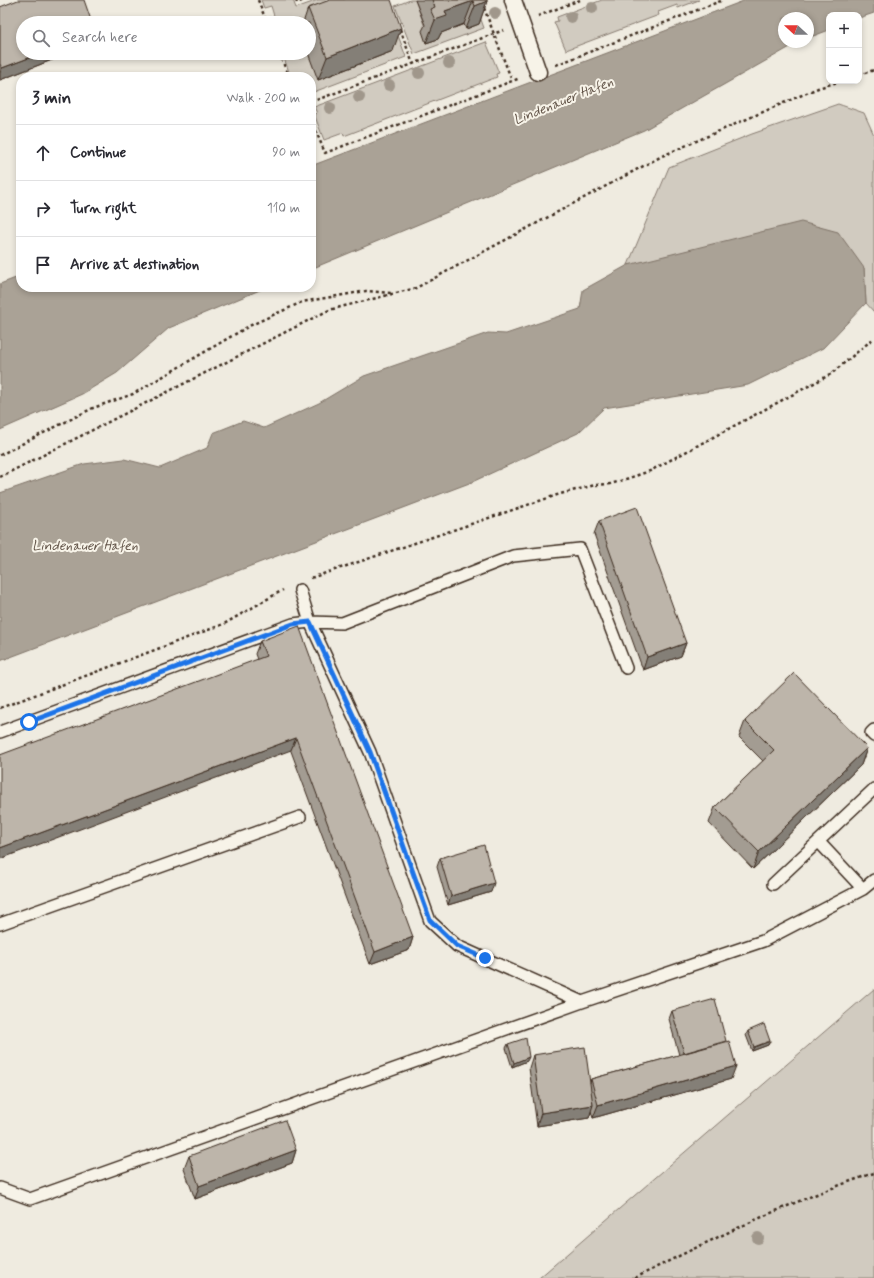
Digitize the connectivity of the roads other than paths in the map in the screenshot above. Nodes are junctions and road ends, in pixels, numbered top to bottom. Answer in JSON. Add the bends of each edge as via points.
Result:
{"nodes":[{"id":1,"x":513,"y":0,"type":"edge"},
{"id":2,"x":538,"y":72,"type":"dead end"},
{"id":3,"x":300,"y":590,"type":"dead end"},
{"id":4,"x":310,"y":622,"type":"junction"},
{"id":5,"x":626,"y":668,"type":"dead end"},
{"id":6,"x":874,"y":730,"type":"edge"},
{"id":7,"x":0,"y":732,"type":"edge"},
{"id":8,"x":874,"y":736,"type":"edge"},
{"id":9,"x":874,"y":789,"type":"edge"},
{"id":10,"x":300,"y":817,"type":"dead end"},
{"id":11,"x":819,"y":842,"type":"junction"},
{"id":12,"x":874,"y":880,"type":"edge"},
{"id":13,"x":773,"y":884,"type":"dead end"},
{"id":14,"x":863,"y":889,"type":"junction"},
{"id":15,"x":0,"y":924,"type":"edge"},
{"id":16,"x":582,"y":1002,"type":"junction"},
{"id":17,"x":0,"y":1188,"type":"edge"}],
"edges":[{"from":1,"to":2,"type":"street"},
{"from":3,"to":4,"type":"lane"},
{"from":4,"to":5,"type":"lane","via":[[342,623],[513,556],[580,549]]},
{"from":4,"to":7,"type":"lane","via":[[293,624]]},
{"from":4,"to":16,"type":"lane","via":[[370,752],[430,920],[457,946]]},
{"from":6,"to":8,"type":"lane","via":[[871,733]]},
{"from":9,"to":11,"type":"lane"},
{"from":10,"to":15,"type":"lane"},
{"from":11,"to":13,"type":"lane"},
{"from":11,"to":14,"type":"lane"},
{"from":12,"to":14,"type":"lane"},
{"from":14,"to":16,"type":"lane","via":[[763,941]]},
{"from":16,"to":17,"type":"lane","via":[[30,1199]]}]}
